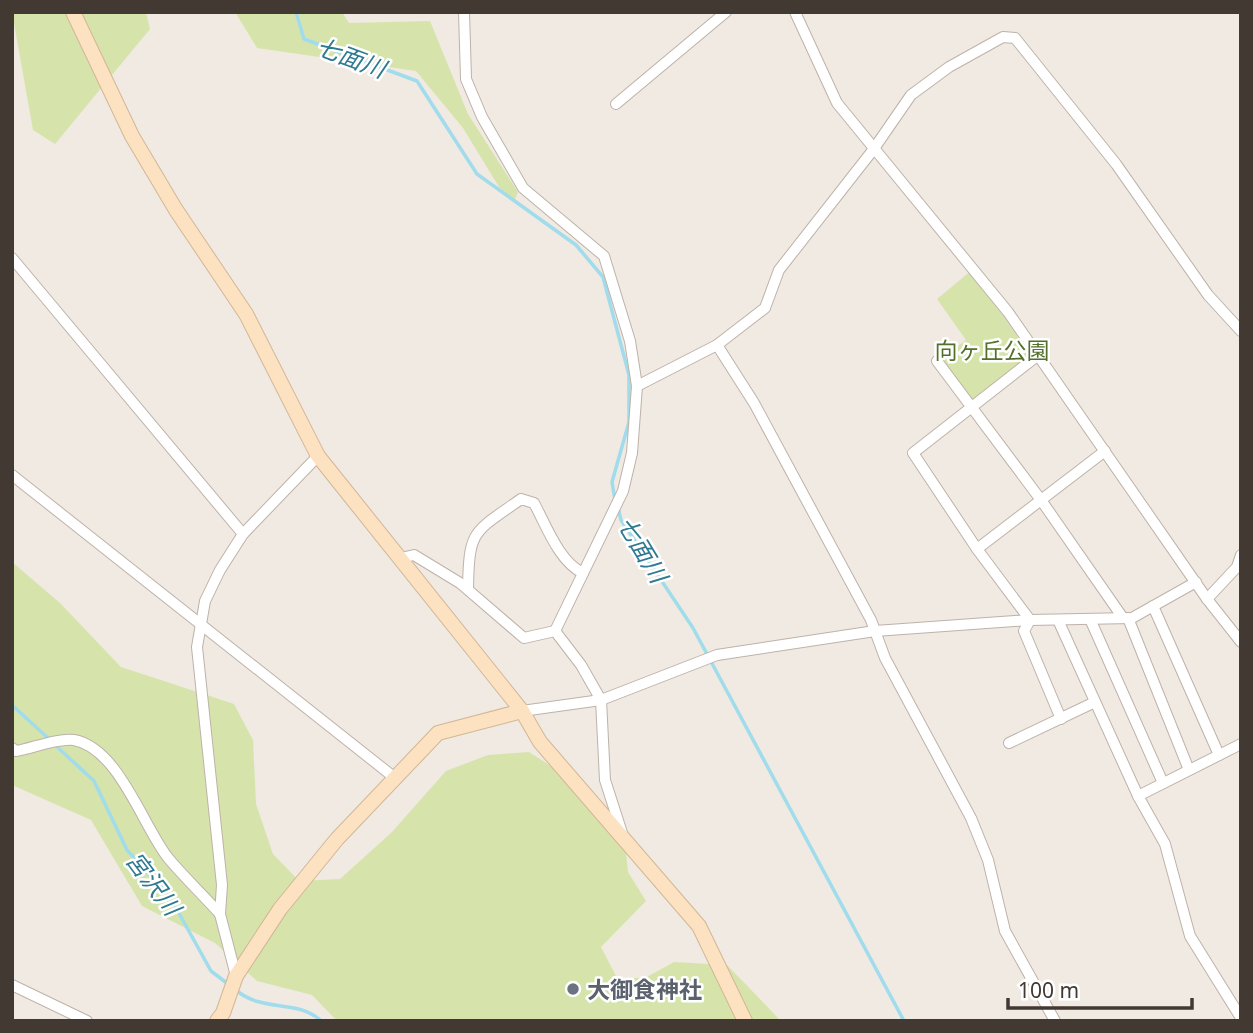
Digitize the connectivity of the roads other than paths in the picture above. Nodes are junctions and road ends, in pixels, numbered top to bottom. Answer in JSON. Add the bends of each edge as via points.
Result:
{"nodes":[{"id":1,"x":73,"y":12,"type":"edge"},
{"id":2,"x":464,"y":12,"type":"edge"},
{"id":3,"x":726,"y":12,"type":"edge"},
{"id":4,"x":795,"y":12,"type":"edge"},
{"id":5,"x":617,"y":104,"type":"dead end"},
{"id":6,"x":873,"y":150,"type":"junction"},
{"id":7,"x":12,"y":258,"type":"edge"},
{"id":8,"x":1241,"y":331,"type":"edge"},
{"id":9,"x":717,"y":345,"type":"junction"},
{"id":10,"x":1037,"y":356,"type":"junction"},
{"id":11,"x":937,"y":361,"type":"dead end"},
{"id":12,"x":636,"y":386,"type":"junction"},
{"id":13,"x":972,"y":407,"type":"junction"},
{"id":14,"x":1105,"y":451,"type":"junction"},
{"id":15,"x":318,"y":456,"type":"junction"},
{"id":16,"x":12,"y":475,"type":"edge"},
{"id":17,"x":1041,"y":500,"type":"junction"},
{"id":18,"x":243,"y":534,"type":"junction"},
{"id":19,"x":977,"y":550,"type":"junction"},
{"id":20,"x":1241,"y":555,"type":"edge"},
{"id":21,"x":401,"y":558,"type":"junction"},
{"id":22,"x":583,"y":573,"type":"junction"},
{"id":23,"x":1196,"y":582,"type":"junction"},
{"id":24,"x":468,"y":589,"type":"junction"},
{"id":25,"x":1207,"y":599,"type":"junction"},
{"id":26,"x":1153,"y":606,"type":"junction"},
{"id":27,"x":1126,"y":618,"type":"junction"},
{"id":28,"x":1090,"y":619,"type":"junction"},
{"id":29,"x":1030,"y":620,"type":"junction"},
{"id":30,"x":1058,"y":620,"type":"junction"},
{"id":31,"x":201,"y":622,"type":"junction"},
{"id":32,"x":555,"y":631,"type":"junction"},
{"id":33,"x":875,"y":631,"type":"junction"},
{"id":34,"x":1240,"y":638,"type":"edge"},
{"id":35,"x":601,"y":700,"type":"junction"},
{"id":36,"x":1095,"y":702,"type":"junction"},
{"id":37,"x":522,"y":711,"type":"junction"},
{"id":38,"x":1061,"y":719,"type":"junction"},
{"id":39,"x":1009,"y":743,"type":"dead end"},
{"id":40,"x":1241,"y":744,"type":"edge"},
{"id":41,"x":12,"y":748,"type":"edge"},
{"id":42,"x":1219,"y":755,"type":"junction"},
{"id":43,"x":1189,"y":770,"type":"junction"},
{"id":44,"x":395,"y":778,"type":"junction"},
{"id":45,"x":1163,"y":783,"type":"junction"},
{"id":46,"x":1138,"y":796,"type":"junction"},
{"id":47,"x":625,"y":842,"type":"junction"},
{"id":48,"x":220,"y":914,"type":"junction"},
{"id":49,"x":236,"y":976,"type":"junction"},
{"id":50,"x":12,"y":985,"type":"edge"},
{"id":51,"x":1241,"y":1018,"type":"edge"},
{"id":52,"x":87,"y":1021,"type":"edge"},
{"id":53,"x":217,"y":1021,"type":"edge"},
{"id":54,"x":745,"y":1021,"type":"edge"},
{"id":55,"x":1055,"y":1021,"type":"edge"}],
"edges":[{"from":1,"to":15,"type":"street","via":[[132,136],[246,314]]},
{"from":2,"to":12,"type":"street","via":[[466,79],[482,117],[523,188],[604,256],[630,341]]},
{"from":3,"to":5,"type":"street"},
{"from":4,"to":6,"type":"street","via":[[837,103]]},
{"from":6,"to":8,"type":"street","via":[[911,95],[1003,37],[1015,38],[1116,164],[1208,295]]},
{"from":6,"to":9,"type":"street","via":[[779,270],[765,308]]},
{"from":6,"to":10,"type":"street","via":[[972,265]]},
{"from":7,"to":18,"type":"street"},
{"from":9,"to":12,"type":"street"},
{"from":9,"to":33,"type":"street","via":[[754,403]]},
{"from":10,"to":13,"type":"street"},
{"from":10,"to":14,"type":"street"},
{"from":11,"to":13,"type":"street"},
{"from":12,"to":22,"type":"street","via":[[632,453],[621,495]]},
{"from":13,"to":17,"type":"street"},
{"from":13,"to":19,"type":"street","via":[[913,453]]},
{"from":14,"to":17,"type":"street"},
{"from":14,"to":23,"type":"street"},
{"from":15,"to":18,"type":"street"},
{"from":15,"to":21,"type":"street"},
{"from":16,"to":31,"type":"street"},
{"from":17,"to":19,"type":"street"},
{"from":17,"to":27,"type":"street"},
{"from":18,"to":31,"type":"street","via":[[205,601]]},
{"from":19,"to":29,"type":"street"},
{"from":20,"to":25,"type":"street","via":[[1237,567]]},
{"from":21,"to":24,"type":"street","via":[[414,555]]},
{"from":21,"to":37,"type":"street"},
{"from":22,"to":24,"type":"street","via":[[558,548],[534,503],[521,499],[482,526],[469,545]]},
{"from":22,"to":32,"type":"street"},
{"from":23,"to":25,"type":"street"},
{"from":23,"to":26,"type":"street"},
{"from":24,"to":32,"type":"street","via":[[523,638]]},
{"from":25,"to":34,"type":"street"},
{"from":26,"to":27,"type":"street"},
{"from":26,"to":42,"type":"street"},
{"from":27,"to":28,"type":"street"},
{"from":27,"to":43,"type":"street"},
{"from":28,"to":30,"type":"street"},
{"from":28,"to":45,"type":"street"},
{"from":29,"to":30,"type":"street"},
{"from":29,"to":33,"type":"street"},
{"from":29,"to":38,"type":"street","via":[[1024,631]]},
{"from":30,"to":36,"type":"street"},
{"from":31,"to":44,"type":"street"},
{"from":31,"to":48,"type":"street","via":[[197,647],[222,884]]},
{"from":32,"to":35,"type":"street"},
{"from":33,"to":35,"type":"street","via":[[717,656]]},
{"from":33,"to":55,"type":"street","via":[[971,818],[988,860],[1005,931]]},
{"from":35,"to":37,"type":"street"},
{"from":35,"to":47,"type":"street","via":[[605,780]]},
{"from":36,"to":38,"type":"street"},
{"from":36,"to":46,"type":"street"},
{"from":37,"to":44,"type":"street","via":[[438,733]]},
{"from":37,"to":47,"type":"street","via":[[540,742]]},
{"from":38,"to":39,"type":"street"},
{"from":40,"to":42,"type":"street"},
{"from":41,"to":48,"type":"street","via":[[16,751],[66,740],[95,750],[136,798],[167,857]]},
{"from":42,"to":43,"type":"street"},
{"from":43,"to":45,"type":"street"},
{"from":44,"to":49,"type":"street","via":[[280,909]]},
{"from":45,"to":46,"type":"street"},
{"from":46,"to":51,"type":"street","via":[[1165,844],[1190,936]]},
{"from":47,"to":54,"type":"street","via":[[699,926]]},
{"from":48,"to":49,"type":"street"},
{"from":49,"to":53,"type":"street"},
{"from":50,"to":52,"type":"street"}]}
